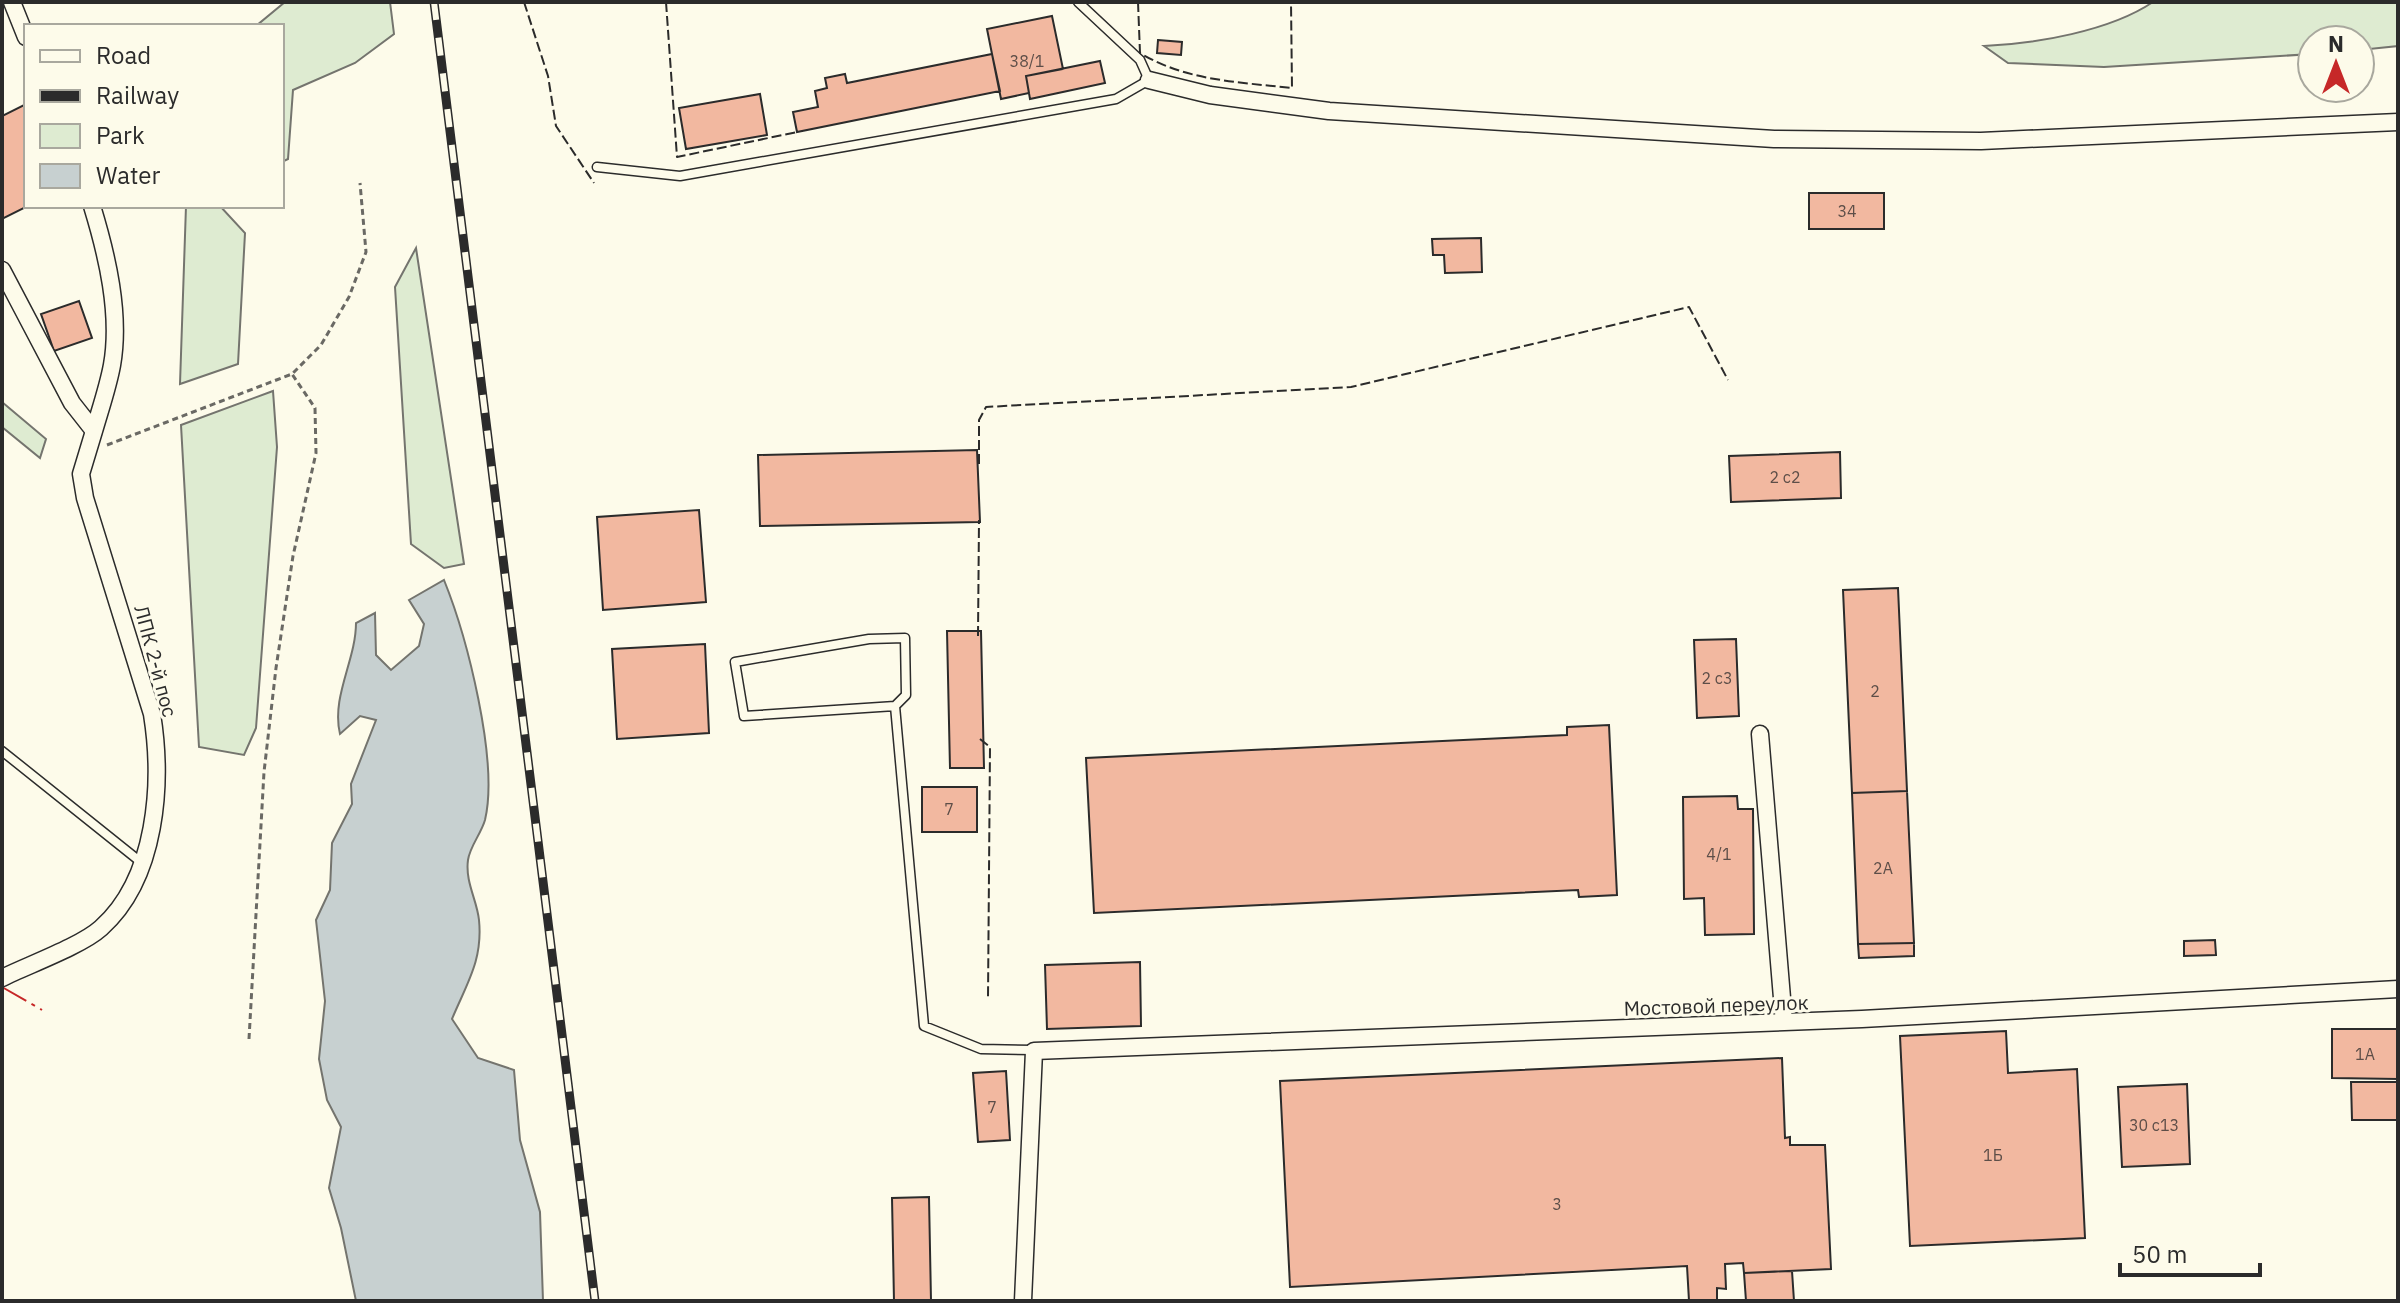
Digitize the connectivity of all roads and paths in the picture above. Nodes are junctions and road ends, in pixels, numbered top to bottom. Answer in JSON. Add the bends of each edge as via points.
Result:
{"nodes":[{"id":1,"x":12,"y":2,"type":"edge"},
{"id":2,"x":1078,"y":2,"type":"edge"},
{"id":3,"x":24,"y":32,"type":"edge"},
{"id":4,"x":1149,"y":80,"type":"junction"},
{"id":5,"x":2398,"y":122,"type":"edge"},
{"id":6,"x":597,"y":167,"type":"dead end"},
{"id":7,"x":360,"y":183,"type":"dead end"},
{"id":8,"x":93,"y":208,"type":"edge"},
{"id":9,"x":2,"y":270,"type":"edge"},
{"id":10,"x":292,"y":374,"type":"junction"},
{"id":11,"x":94,"y":431,"type":"junction"},
{"id":12,"x":85,"y":454,"type":"junction"},
{"id":13,"x":895,"y":706,"type":"junction"},
{"id":14,"x":1760,"y":734,"type":"dead end"},
{"id":15,"x":2,"y":751,"type":"edge"},
{"id":16,"x":143,"y":863,"type":"junction"},
{"id":17,"x":2,"y":978,"type":"edge"},
{"id":18,"x":2398,"y":989,"type":"edge"},
{"id":19,"x":1784,"y":1022,"type":"junction"},
{"id":20,"x":249,"y":1039,"type":"dead end"},
{"id":21,"x":1034,"y":1051,"type":"junction"},
{"id":22,"x":1023,"y":1301,"type":"edge"}],
"edges":[{"from":1,"to":3,"type":"street"},
{"from":2,"to":4,"type":"lane","via":[[1140,60]]},
{"from":4,"to":5,"type":"street","via":[[1210,95],[1329,111],[1774,139],[1981,141]]},
{"from":4,"to":6,"type":"lane","via":[[1116,99],[680,176]]},
{"from":7,"to":10,"type":"path","via":[[366,252],[349,297],[321,345]]},
{"from":8,"to":11,"type":"street","name":"ЛПК 2-й пос","via":[[115,323],[112,364]]},
{"from":9,"to":11,"type":"street","via":[[51,367]]},
{"from":10,"to":12,"type":"path"},
{"from":10,"to":20,"type":"path","via":[[315,408],[316,453],[293,556],[268,742]]},
{"from":11,"to":12,"type":"street","name":"ЛПК 2-й пос"},
{"from":12,"to":16,"type":"street","name":"ЛПК 2-й пос","via":[[85,498],[148,700],[156,742]]},
{"from":13,"to":13,"type":"lane","via":[[906,695],[905,638],[869,639],[735,662],[744,716]]},
{"from":13,"to":21,"type":"lane","via":[[924,1026],[981,1049]]},
{"from":14,"to":19,"type":"street"},
{"from":15,"to":16,"type":"lane"},
{"from":16,"to":17,"type":"street","name":"ЛПК 2-й пос","via":[[134,890],[99,930]]},
{"from":18,"to":19,"type":"street","name":"Мостовой переулок"},
{"from":19,"to":21,"type":"street","name":"Мостовой переулок"},
{"from":21,"to":22,"type":"street"}]}
